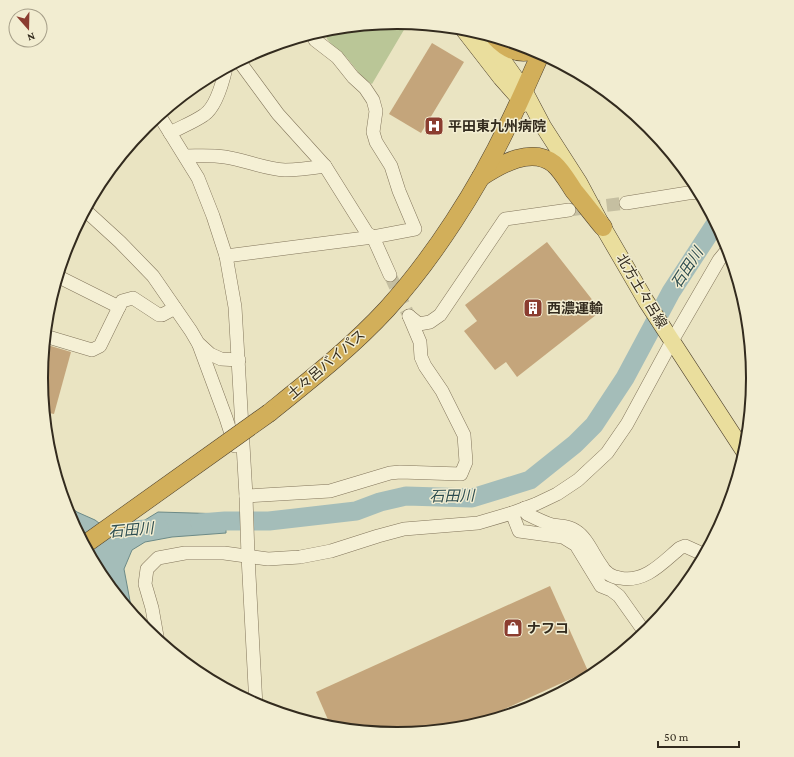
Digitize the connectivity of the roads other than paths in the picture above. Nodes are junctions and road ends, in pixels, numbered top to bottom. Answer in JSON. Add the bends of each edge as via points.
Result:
{"nodes":[{"id":1,"x":470,"y":37,"type":"edge"},
{"id":2,"x":315,"y":39,"type":"edge"},
{"id":3,"x":489,"y":42,"type":"edge"},
{"id":4,"x":506,"y":47,"type":"edge"},
{"id":5,"x":522,"y":53,"type":"edge"},
{"id":6,"x":539,"y":60,"type":"edge"},
{"id":7,"x":549,"y":64,"type":"edge"},
{"id":8,"x":242,"y":65,"type":"edge"},
{"id":9,"x":225,"y":75,"type":"edge"},
{"id":10,"x":524,"y":98,"type":"junction"},
{"id":11,"x":162,"y":120,"type":"edge"},
{"id":12,"x":170,"y":133,"type":"junction"},
{"id":13,"x":185,"y":156,"type":"junction"},
{"id":14,"x":325,"y":166,"type":"junction"},
{"id":15,"x":480,"y":177,"type":"junction"},
{"id":16,"x":693,"y":193,"type":"edge"},
{"id":17,"x":626,"y":204,"type":"tunnel mouth"},
{"id":18,"x":569,"y":210,"type":"tunnel mouth"},
{"id":19,"x":89,"y":214,"type":"edge"},
{"id":20,"x":603,"y":227,"type":"junction"},
{"id":21,"x":373,"y":237,"type":"junction"},
{"id":22,"x":724,"y":254,"type":"edge"},
{"id":23,"x":226,"y":256,"type":"junction"},
{"id":24,"x":390,"y":275,"type":"tunnel mouth"},
{"id":25,"x":62,"y":279,"type":"edge"},
{"id":26,"x":119,"y":307,"type":"junction"},
{"id":27,"x":175,"y":308,"type":"junction"},
{"id":28,"x":50,"y":337,"type":"edge"},
{"id":29,"x":670,"y":338,"type":"junction"},
{"id":30,"x":198,"y":343,"type":"junction"},
{"id":31,"x":239,"y":360,"type":"junction"},
{"id":32,"x":740,"y":446,"type":"edge"},
{"id":33,"x":244,"y":476,"type":"junction"},
{"id":34,"x":246,"y":500,"type":"junction"},
{"id":35,"x":525,"y":508,"type":"junction"},
{"id":36,"x":512,"y":513,"type":"junction"},
{"id":37,"x":88,"y":542,"type":"edge"},
{"id":38,"x":700,"y":553,"type":"edge"},
{"id":39,"x":248,"y":556,"type":"junction"},
{"id":40,"x":642,"y":628,"type":"edge"},
{"id":41,"x":156,"y":631,"type":"edge"},
{"id":42,"x":256,"y":698,"type":"edge"}],
"edges":[{"from":1,"to":10,"type":"main road","name":"北方土々呂線","via":[[501,78]]},
{"from":2,"to":21,"type":"street","via":[[337,57],[374,100],[376,111],[373,132],[376,142],[391,166],[415,229]]},
{"from":3,"to":10,"type":"main road","name":"北方土々呂線"},
{"from":4,"to":5,"type":"highway"},
{"from":6,"to":10,"type":"highway","name":"土々呂バイパス"},
{"from":7,"to":10,"type":"highway","name":"土々呂バイパス"},
{"from":8,"to":14,"type":"street","via":[[278,114]]},
{"from":9,"to":12,"type":"street","via":[[218,93],[204,115]]},
{"from":10,"to":15,"type":"highway","name":"土々呂バイパス"},
{"from":10,"to":20,"type":"main road","name":"北方土々呂線","via":[[579,182]]},
{"from":11,"to":12,"type":"street"},
{"from":12,"to":13,"type":"street"},
{"from":13,"to":14,"type":"street","via":[[226,157],[285,170]]},
{"from":13,"to":23,"type":"street","via":[[198,178]]},
{"from":14,"to":21,"type":"street","via":[[367,233]]},
{"from":15,"to":20,"type":"highway","via":[[520,158],[531,156],[548,160],[561,172]]},
{"from":15,"to":37,"type":"highway","name":"土々呂バイパス","bridge":true,"via":[[439,242],[388,308],[354,342],[269,412]]},
{"from":16,"to":17,"type":"street"},
{"from":18,"to":34,"type":"street","via":[[505,219],[440,315],[430,322],[419,324],[409,316],[420,342],[421,357],[425,366],[442,391],[464,435],[466,462],[461,474],[390,473],[330,491]]},
{"from":19,"to":27,"type":"street","via":[[153,276]]},
{"from":20,"to":29,"type":"main road","name":"北方土々呂線"},
{"from":21,"to":23,"type":"street"},
{"from":21,"to":24,"type":"street"},
{"from":22,"to":29,"type":"street"},
{"from":23,"to":31,"type":"street","via":[[235,307]]},
{"from":25,"to":26,"type":"street"},
{"from":26,"to":27,"type":"street","via":[[122,302],[133,298],[159,315]]},
{"from":26,"to":28,"type":"street","via":[[100,346],[92,350]]},
{"from":27,"to":30,"type":"street"},
{"from":29,"to":32,"type":"main road","name":"北方土々呂線"},
{"from":29,"to":35,"type":"street","via":[[627,424],[607,453],[573,484]]},
{"from":30,"to":31,"type":"street","via":[[220,359]]},
{"from":30,"to":33,"type":"street"},
{"from":31,"to":33,"type":"street"},
{"from":33,"to":34,"type":"street"},
{"from":34,"to":39,"type":"street"},
{"from":35,"to":36,"type":"street"},
{"from":35,"to":38,"type":"street","via":[[527,514],[540,520],[575,530],[583,537],[604,570],[617,578],[640,578],[685,546]]},
{"from":36,"to":39,"type":"street","via":[[478,523],[404,529],[331,551],[300,557],[268,559]]},
{"from":36,"to":40,"type":"street","via":[[519,531],[563,537],[576,545],[601,586],[619,596]]},
{"from":39,"to":41,"type":"street","via":[[185,553],[158,558],[147,569],[146,584]]},
{"from":39,"to":42,"type":"street"}]}
